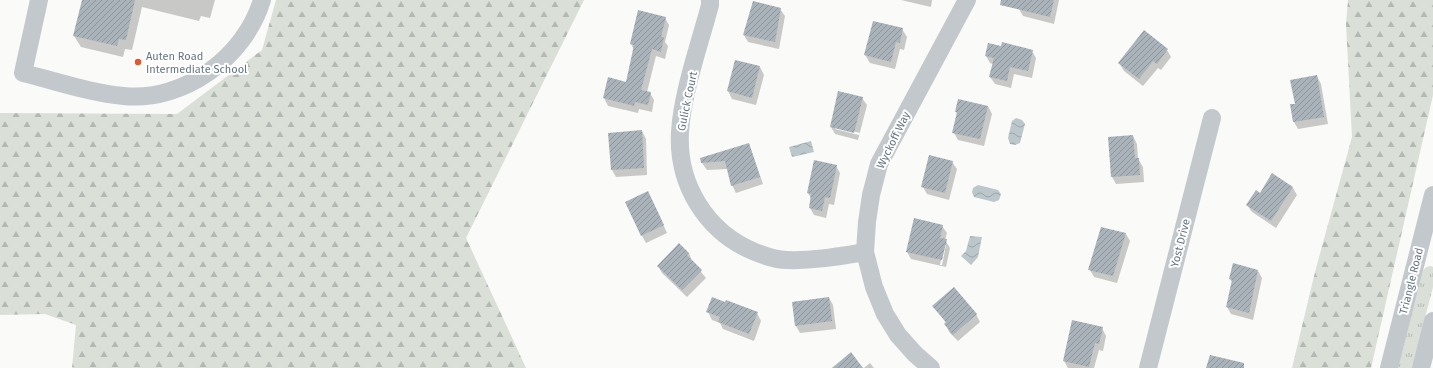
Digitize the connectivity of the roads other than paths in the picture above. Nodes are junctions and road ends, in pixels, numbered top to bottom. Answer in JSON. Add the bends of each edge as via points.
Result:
{"nodes":[{"id":1,"x":39,"y":0,"type":"edge"},
{"id":2,"x":262,"y":0,"type":"edge"},
{"id":3,"x":710,"y":0,"type":"edge"},
{"id":4,"x":967,"y":0,"type":"edge"},
{"id":5,"x":1212,"y":118,"type":"dead end"},
{"id":6,"x":1433,"y":195,"type":"edge"},
{"id":7,"x":865,"y":252,"type":"junction"},
{"id":8,"x":1433,"y":321,"type":"edge"},
{"id":9,"x":931,"y":368,"type":"edge"},
{"id":10,"x":1148,"y":368,"type":"edge"},
{"id":11,"x":1389,"y":368,"type":"edge"},
{"id":12,"x":1421,"y":368,"type":"edge"}],
"edges":[{"from":1,"to":2,"type":"street","via":[[23,73],[106,94],[126,96],[149,95],[174,89],[198,79],[217,67],[252,25]]},
{"from":3,"to":7,"type":"street","name":"Gulick Court","via":[[680,130],[680,154],[685,179],[698,206],[714,226],[730,239],[765,256],[786,260],[811,259]]},
{"from":4,"to":7,"type":"street","name":"Wyckoff Way","via":[[879,164],[871,195]]},
{"from":5,"to":10,"type":"street","name":"Yost Drive"},
{"from":6,"to":11,"type":"street","name":"Triangle Road"},
{"from":7,"to":9,"type":"street","name":"Wyckoff Way","via":[[874,287],[885,314],[902,340]]},
{"from":8,"to":12,"type":"street"}]}
